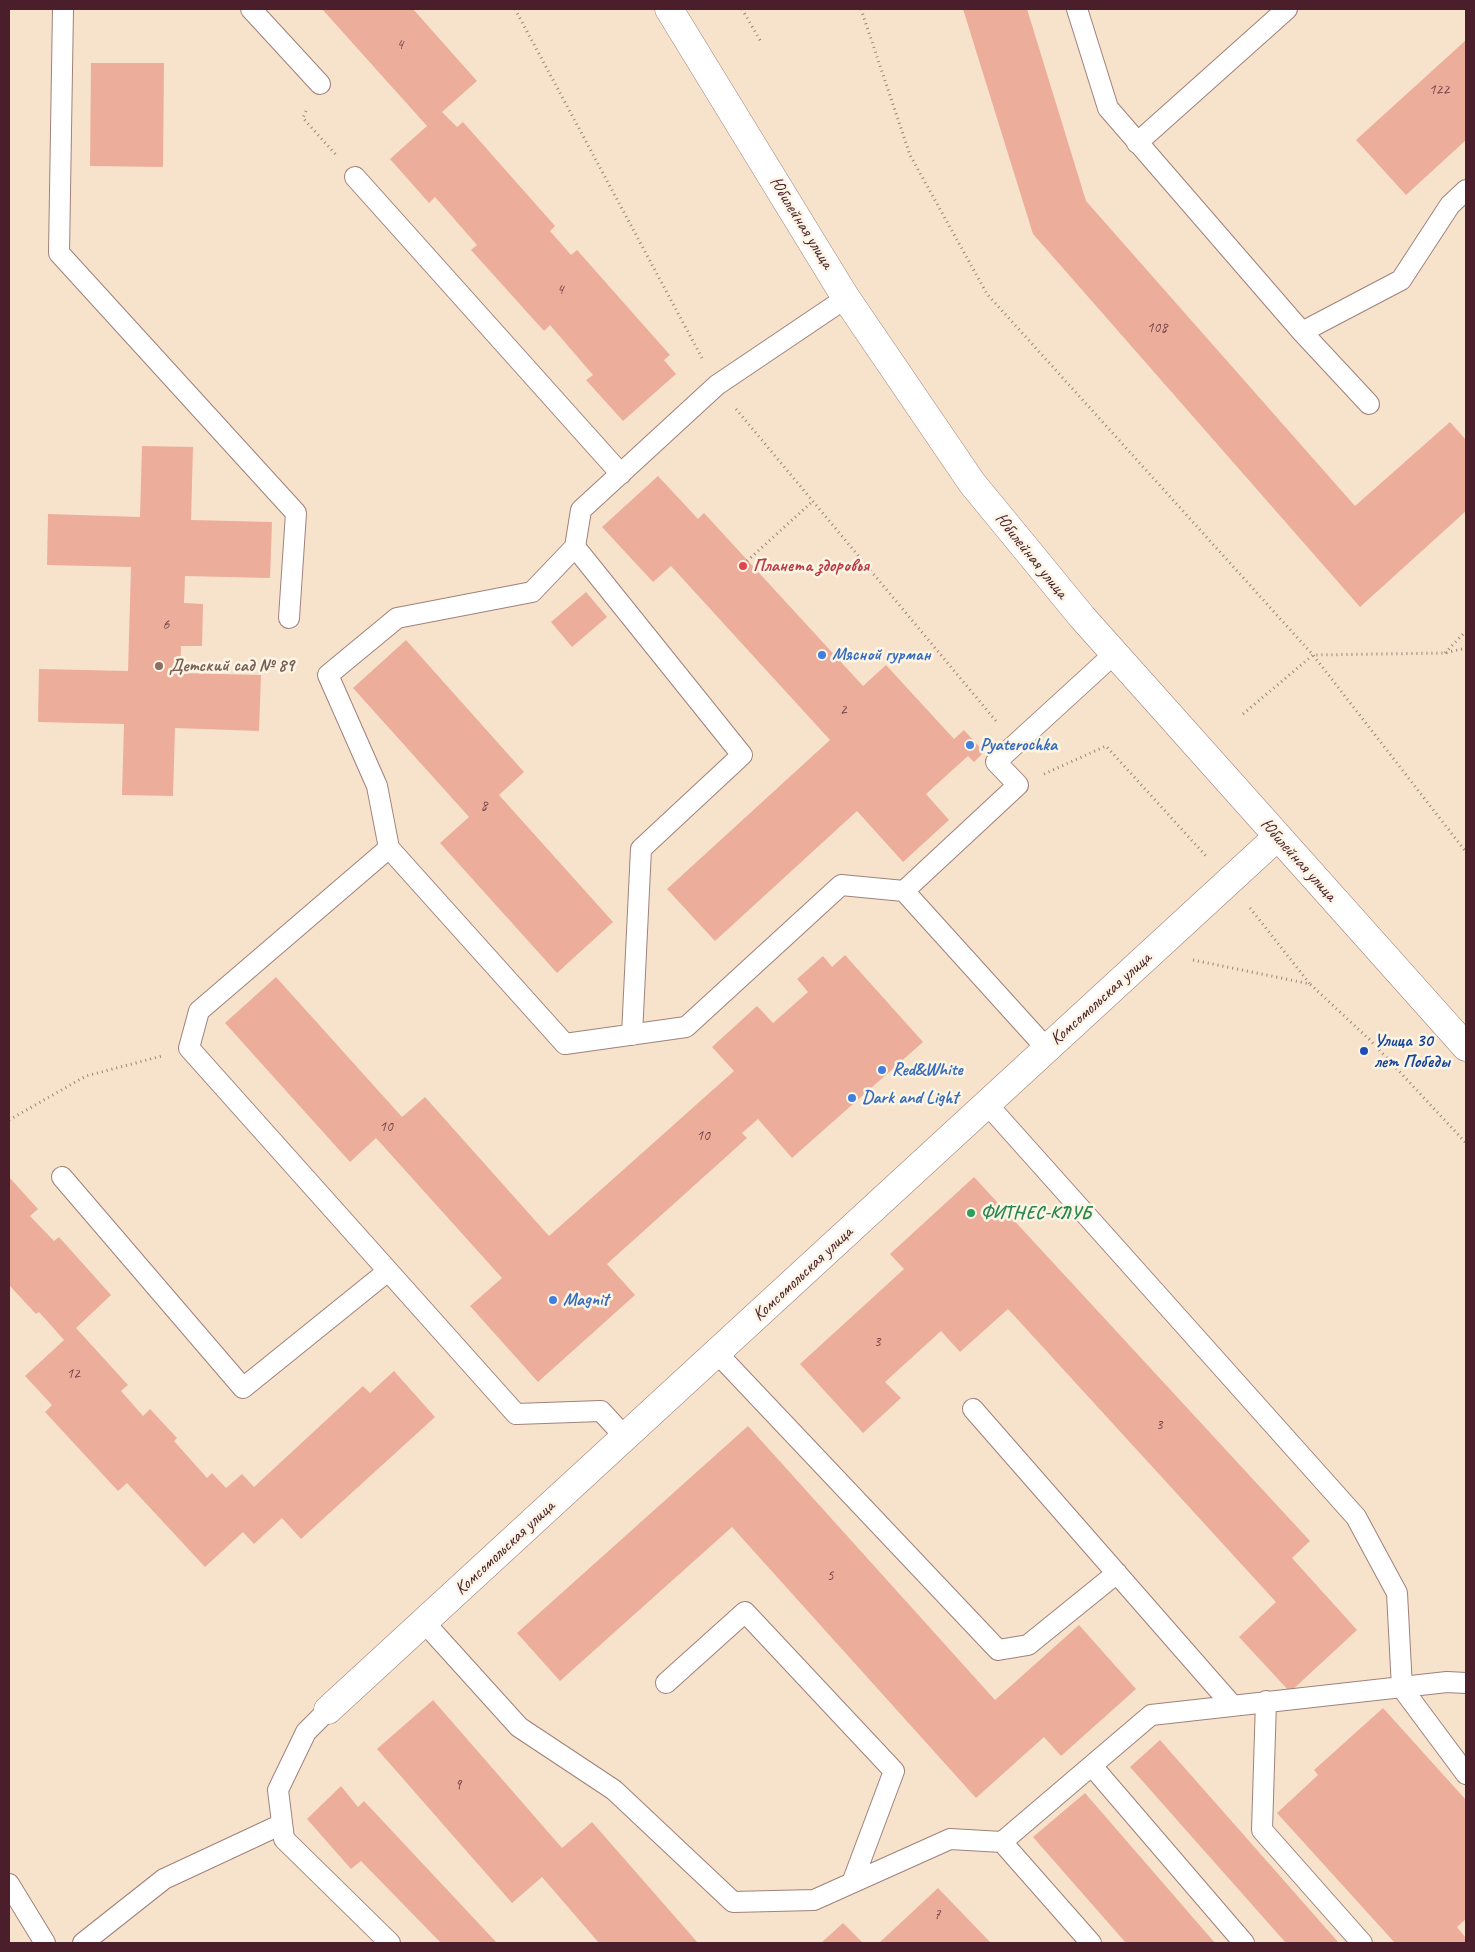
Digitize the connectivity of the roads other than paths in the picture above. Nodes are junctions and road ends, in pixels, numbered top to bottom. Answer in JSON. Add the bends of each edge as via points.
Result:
{"nodes":[{"id":1,"x":63,"y":9,"type":"edge"},
{"id":2,"x":251,"y":9,"type":"edge"},
{"id":3,"x":669,"y":9,"type":"edge"},
{"id":4,"x":1077,"y":9,"type":"edge"},
{"id":5,"x":1287,"y":9,"type":"edge"},
{"id":6,"x":320,"y":84,"type":"dead end"},
{"id":7,"x":1137,"y":143,"type":"junction"},
{"id":8,"x":355,"y":177,"type":"dead end"},
{"id":9,"x":1466,"y":190,"type":"edge"},
{"id":10,"x":846,"y":298,"type":"junction"},
{"id":11,"x":1302,"y":332,"type":"junction"},
{"id":12,"x":1369,"y":404,"type":"dead end"},
{"id":13,"x":620,"y":474,"type":"junction"},
{"id":14,"x":576,"y":547,"type":"junction"},
{"id":15,"x":289,"y":618,"type":"dead end"},
{"id":16,"x":1114,"y":654,"type":"junction"},
{"id":17,"x":1277,"y":837,"type":"junction"},
{"id":18,"x":389,"y":848,"type":"junction"},
{"id":19,"x":904,"y":891,"type":"junction"},
{"id":20,"x":632,"y":1035,"type":"junction"},
{"id":21,"x":1466,"y":1047,"type":"edge"},
{"id":22,"x":1047,"y":1049,"type":"junction"},
{"id":23,"x":987,"y":1104,"type":"junction"},
{"id":24,"x":62,"y":1178,"type":"dead end"},
{"id":25,"x":388,"y":1271,"type":"junction"},
{"id":26,"x":717,"y":1353,"type":"junction"},
{"id":27,"x":973,"y":1409,"type":"dead end"},
{"id":28,"x":625,"y":1437,"type":"junction"},
{"id":29,"x":1117,"y":1573,"type":"junction"},
{"id":30,"x":424,"y":1622,"type":"junction"},
{"id":31,"x":666,"y":1683,"type":"dead end"},
{"id":32,"x":1466,"y":1683,"type":"edge"},
{"id":33,"x":1402,"y":1688,"type":"junction"},
{"id":34,"x":1266,"y":1701,"type":"junction"},
{"id":35,"x":1232,"y":1705,"type":"junction"},
{"id":36,"x":328,"y":1710,"type":"joint"},
{"id":37,"x":1092,"y":1766,"type":"junction"},
{"id":38,"x":1466,"y":1774,"type":"edge"},
{"id":39,"x":282,"y":1824,"type":"junction"},
{"id":40,"x":1002,"y":1842,"type":"junction"},
{"id":41,"x":852,"y":1883,"type":"junction"},
{"id":42,"x":9,"y":1884,"type":"edge"},
{"id":43,"x":45,"y":1943,"type":"edge"},
{"id":44,"x":83,"y":1943,"type":"edge"},
{"id":45,"x":390,"y":1943,"type":"edge"},
{"id":46,"x":1091,"y":1943,"type":"edge"},
{"id":47,"x":1244,"y":1943,"type":"edge"},
{"id":48,"x":1362,"y":1943,"type":"edge"}],
"edges":[{"from":1,"to":15,"type":"lane","via":[[59,253],[296,513]]},
{"from":2,"to":6,"type":"lane"},
{"from":3,"to":10,"type":"main road","name":"Юбилейная улица"},
{"from":4,"to":7,"type":"lane","via":[[1108,108]]},
{"from":5,"to":7,"type":"lane"},
{"from":7,"to":11,"type":"lane"},
{"from":8,"to":13,"type":"lane"},
{"from":9,"to":11,"type":"lane","via":[[1450,205],[1401,280]]},
{"from":10,"to":13,"type":"lane","via":[[716,385]]},
{"from":10,"to":16,"type":"main road","name":"Юбилейная улица","via":[[972,483]]},
{"from":11,"to":12,"type":"lane"},
{"from":13,"to":14,"type":"lane","via":[[581,510]]},
{"from":14,"to":18,"type":"lane","via":[[532,592],[397,618],[328,675],[377,786]]},
{"from":14,"to":20,"type":"lane","via":[[742,755],[642,848]]},
{"from":16,"to":17,"type":"main road","name":"Юбилейная улица"},
{"from":16,"to":19,"type":"lane","via":[[996,762],[1018,785]]},
{"from":17,"to":21,"type":"main road","name":"Юбилейная улица"},
{"from":17,"to":22,"type":"main road","name":"Комсомольская улица"},
{"from":18,"to":20,"type":"lane","via":[[565,1044]]},
{"from":18,"to":25,"type":"lane","via":[[200,1011],[189,1048]]},
{"from":19,"to":20,"type":"lane","via":[[841,885],[686,1027]]},
{"from":19,"to":22,"type":"lane"},
{"from":22,"to":23,"type":"main road","name":"Комсомольская улица"},
{"from":23,"to":26,"type":"main road","name":"Комсомольская улица"},
{"from":23,"to":33,"type":"lane","via":[[1356,1517],[1397,1593]]},
{"from":24,"to":25,"type":"lane","via":[[243,1388]]},
{"from":25,"to":28,"type":"lane","via":[[516,1414],[601,1410]]},
{"from":26,"to":28,"type":"main road","name":"Комсомольская улица"},
{"from":26,"to":29,"type":"lane","via":[[998,1650],[1028,1645]]},
{"from":27,"to":29,"type":"lane"},
{"from":28,"to":30,"type":"main road","name":"Комсомольская улица"},
{"from":29,"to":35,"type":"lane"},
{"from":30,"to":36,"type":"main road","name":"Комсомольская улица"},
{"from":30,"to":41,"type":"lane","via":[[519,1727],[614,1790],[733,1902],[814,1900]]},
{"from":31,"to":41,"type":"lane","via":[[745,1612],[894,1771]]},
{"from":32,"to":33,"type":"lane"},
{"from":33,"to":34,"type":"lane"},
{"from":33,"to":38,"type":"lane"},
{"from":34,"to":35,"type":"lane"},
{"from":34,"to":48,"type":"lane","via":[[1262,1830]]},
{"from":35,"to":37,"type":"lane","via":[[1151,1715]]},
{"from":36,"to":39,"type":"lane","via":[[306,1732],[278,1790]]},
{"from":37,"to":40,"type":"lane"},
{"from":37,"to":47,"type":"lane"},
{"from":39,"to":44,"type":"lane","via":[[164,1879]]},
{"from":39,"to":45,"type":"lane","via":[[284,1839]]},
{"from":40,"to":41,"type":"lane","via":[[950,1839]]},
{"from":40,"to":46,"type":"lane"},
{"from":42,"to":43,"type":"lane"}]}
